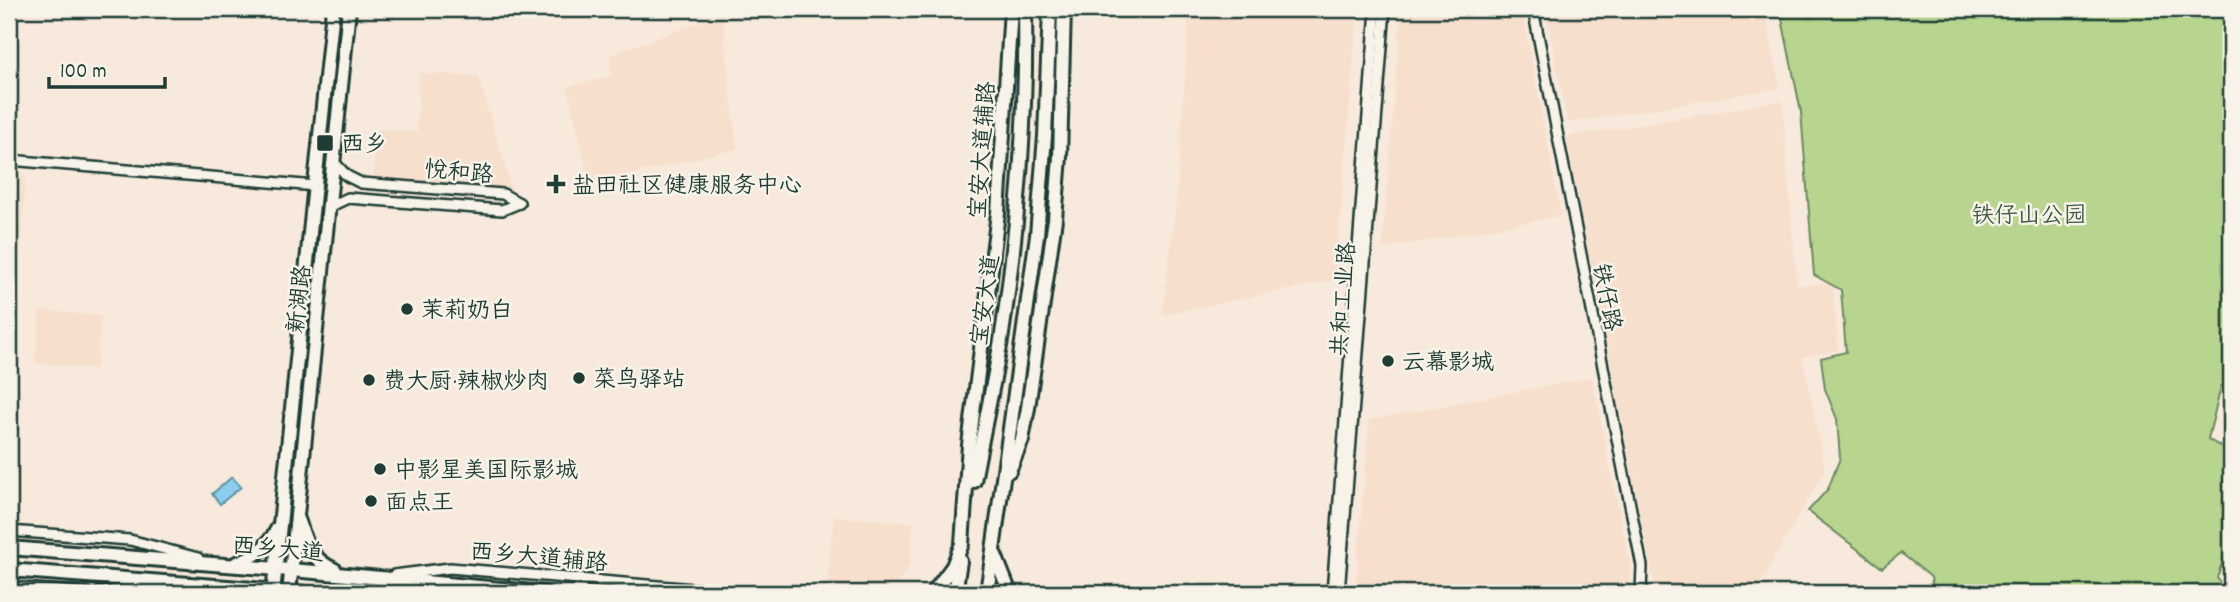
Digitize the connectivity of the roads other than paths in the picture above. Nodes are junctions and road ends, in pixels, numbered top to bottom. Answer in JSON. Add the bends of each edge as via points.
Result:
{"nodes":[{"id":1,"x":333,"y":9,"type":"edge"},
{"id":2,"x":349,"y":9,"type":"edge"},
{"id":3,"x":1011,"y":9,"type":"edge"},
{"id":4,"x":1025,"y":9,"type":"edge"},
{"id":5,"x":1050,"y":9,"type":"edge"},
{"id":6,"x":1064,"y":9,"type":"edge"},
{"id":7,"x":1376,"y":9,"type":"edge"},
{"id":8,"x":1385,"y":9,"type":"edge"},
{"id":9,"x":1533,"y":9,"type":"edge"},
{"id":10,"x":9,"y":160,"type":"edge"},
{"id":11,"x":334,"y":161,"type":"junction"},
{"id":12,"x":316,"y":186,"type":"junction"},
{"id":13,"x":329,"y":207,"type":"junction"},
{"id":14,"x":1004,"y":481,"type":"junction"},
{"id":15,"x":282,"y":514,"type":"junction"},
{"id":16,"x":296,"y":514,"type":"junction"},
{"id":17,"x":9,"y":531,"type":"edge"},
{"id":18,"x":962,"y":544,"type":"junction"},
{"id":19,"x":9,"y":548,"type":"edge"},
{"id":20,"x":994,"y":552,"type":"junction"},
{"id":21,"x":225,"y":565,"type":"junction"},
{"id":22,"x":276,"y":569,"type":"junction"},
{"id":23,"x":9,"y":570,"type":"edge"},
{"id":24,"x":291,"y":570,"type":"junction"},
{"id":25,"x":348,"y":575,"type":"junction"},
{"id":26,"x":376,"y":578,"type":"junction"},
{"id":27,"x":184,"y":583,"type":"junction"},
{"id":28,"x":220,"y":586,"type":"junction"},
{"id":29,"x":9,"y":587,"type":"edge"},
{"id":30,"x":273,"y":592,"type":"edge"},
{"id":31,"x":88,"y":593,"type":"edge"},
{"id":32,"x":98,"y":593,"type":"edge"},
{"id":33,"x":238,"y":593,"type":"edge"},
{"id":34,"x":289,"y":593,"type":"edge"},
{"id":35,"x":306,"y":593,"type":"edge"},
{"id":36,"x":544,"y":593,"type":"edge"},
{"id":37,"x":740,"y":593,"type":"edge"},
{"id":38,"x":933,"y":593,"type":"edge"},
{"id":39,"x":955,"y":593,"type":"edge"},
{"id":40,"x":987,"y":593,"type":"edge"},
{"id":41,"x":1010,"y":593,"type":"edge"},
{"id":42,"x":1332,"y":593,"type":"edge"},
{"id":43,"x":1339,"y":593,"type":"edge"},
{"id":44,"x":1641,"y":593,"type":"edge"}],
"edges":[{"from":1,"to":12,"type":"main road","name":"新湖路"},
{"from":2,"to":11,"type":"main road","name":"新湖路"},
{"from":3,"to":18,"type":"main road","name":"宝安大道辅路","via":[[998,213],[969,445]]},
{"from":4,"to":18,"type":"main road","name":"宝安大道","via":[[1010,268]]},
{"from":5,"to":14,"type":"main road","name":"宝安大道","via":[[1037,235]]},
{"from":6,"to":14,"type":"main road","via":[[1055,219],[1028,408],[1014,462]]},
{"from":7,"to":42,"type":"street","name":"共和工业路"},
{"from":8,"to":43,"type":"street","name":"共和工业路"},
{"from":9,"to":44,"type":"street","name":"铁仔路","via":[[1642,566]]},
{"from":10,"to":12,"type":"street"},
{"from":11,"to":13,"type":"main road","name":"新湖路"},
{"from":11,"to":13,"type":"street","name":"悦和路","via":[[361,183],[503,194],[519,203],[502,210],[348,198]]},
{"from":12,"to":15,"type":"main road","name":"新湖路"},
{"from":13,"to":16,"type":"main road","name":"新湖路"},
{"from":14,"to":20,"type":"main road","name":"宝安大道"},
{"from":15,"to":21,"type":"main road","via":[[263,550]]},
{"from":15,"to":22,"type":"main road","name":"新湖路"},
{"from":16,"to":24,"type":"main road","name":"新湖路"},
{"from":16,"to":25,"type":"main road","via":[[313,555],[324,566]]},
{"from":17,"to":21,"type":"street","via":[[130,540]]},
{"from":18,"to":38,"type":"main road"},
{"from":18,"to":39,"type":"main road","name":"宝安大道"},
{"from":19,"to":21,"type":"main road","name":"西乡大道"},
{"from":20,"to":40,"type":"main road","name":"宝安大道"},
{"from":20,"to":41,"type":"main road"},
{"from":21,"to":22,"type":"main road","name":"西乡大道"},
{"from":22,"to":24,"type":"main road","name":"西乡大道"},
{"from":22,"to":30,"type":"main road","name":"新湖路"},
{"from":23,"to":27,"type":"main road","name":"西乡大道"},
{"from":24,"to":25,"type":"main road","name":"西乡大道"},
{"from":24,"to":34,"type":"main road","name":"新湖路"},
{"from":25,"to":26,"type":"main road","name":"西乡大道"},
{"from":26,"to":36,"type":"main road","name":"西乡大道"},
{"from":26,"to":37,"type":"street","name":"西乡大道辅路","via":[[450,568]]},
{"from":27,"to":28,"type":"main road","name":"西乡大道"},
{"from":27,"to":32,"type":"street"},
{"from":28,"to":30,"type":"main road","name":"西乡大道"},
{"from":28,"to":33,"type":"main road"},
{"from":29,"to":31,"type":"street"},
{"from":30,"to":34,"type":"main road","name":"西乡大道"},
{"from":34,"to":35,"type":"main road","name":"西乡大道"}]}
